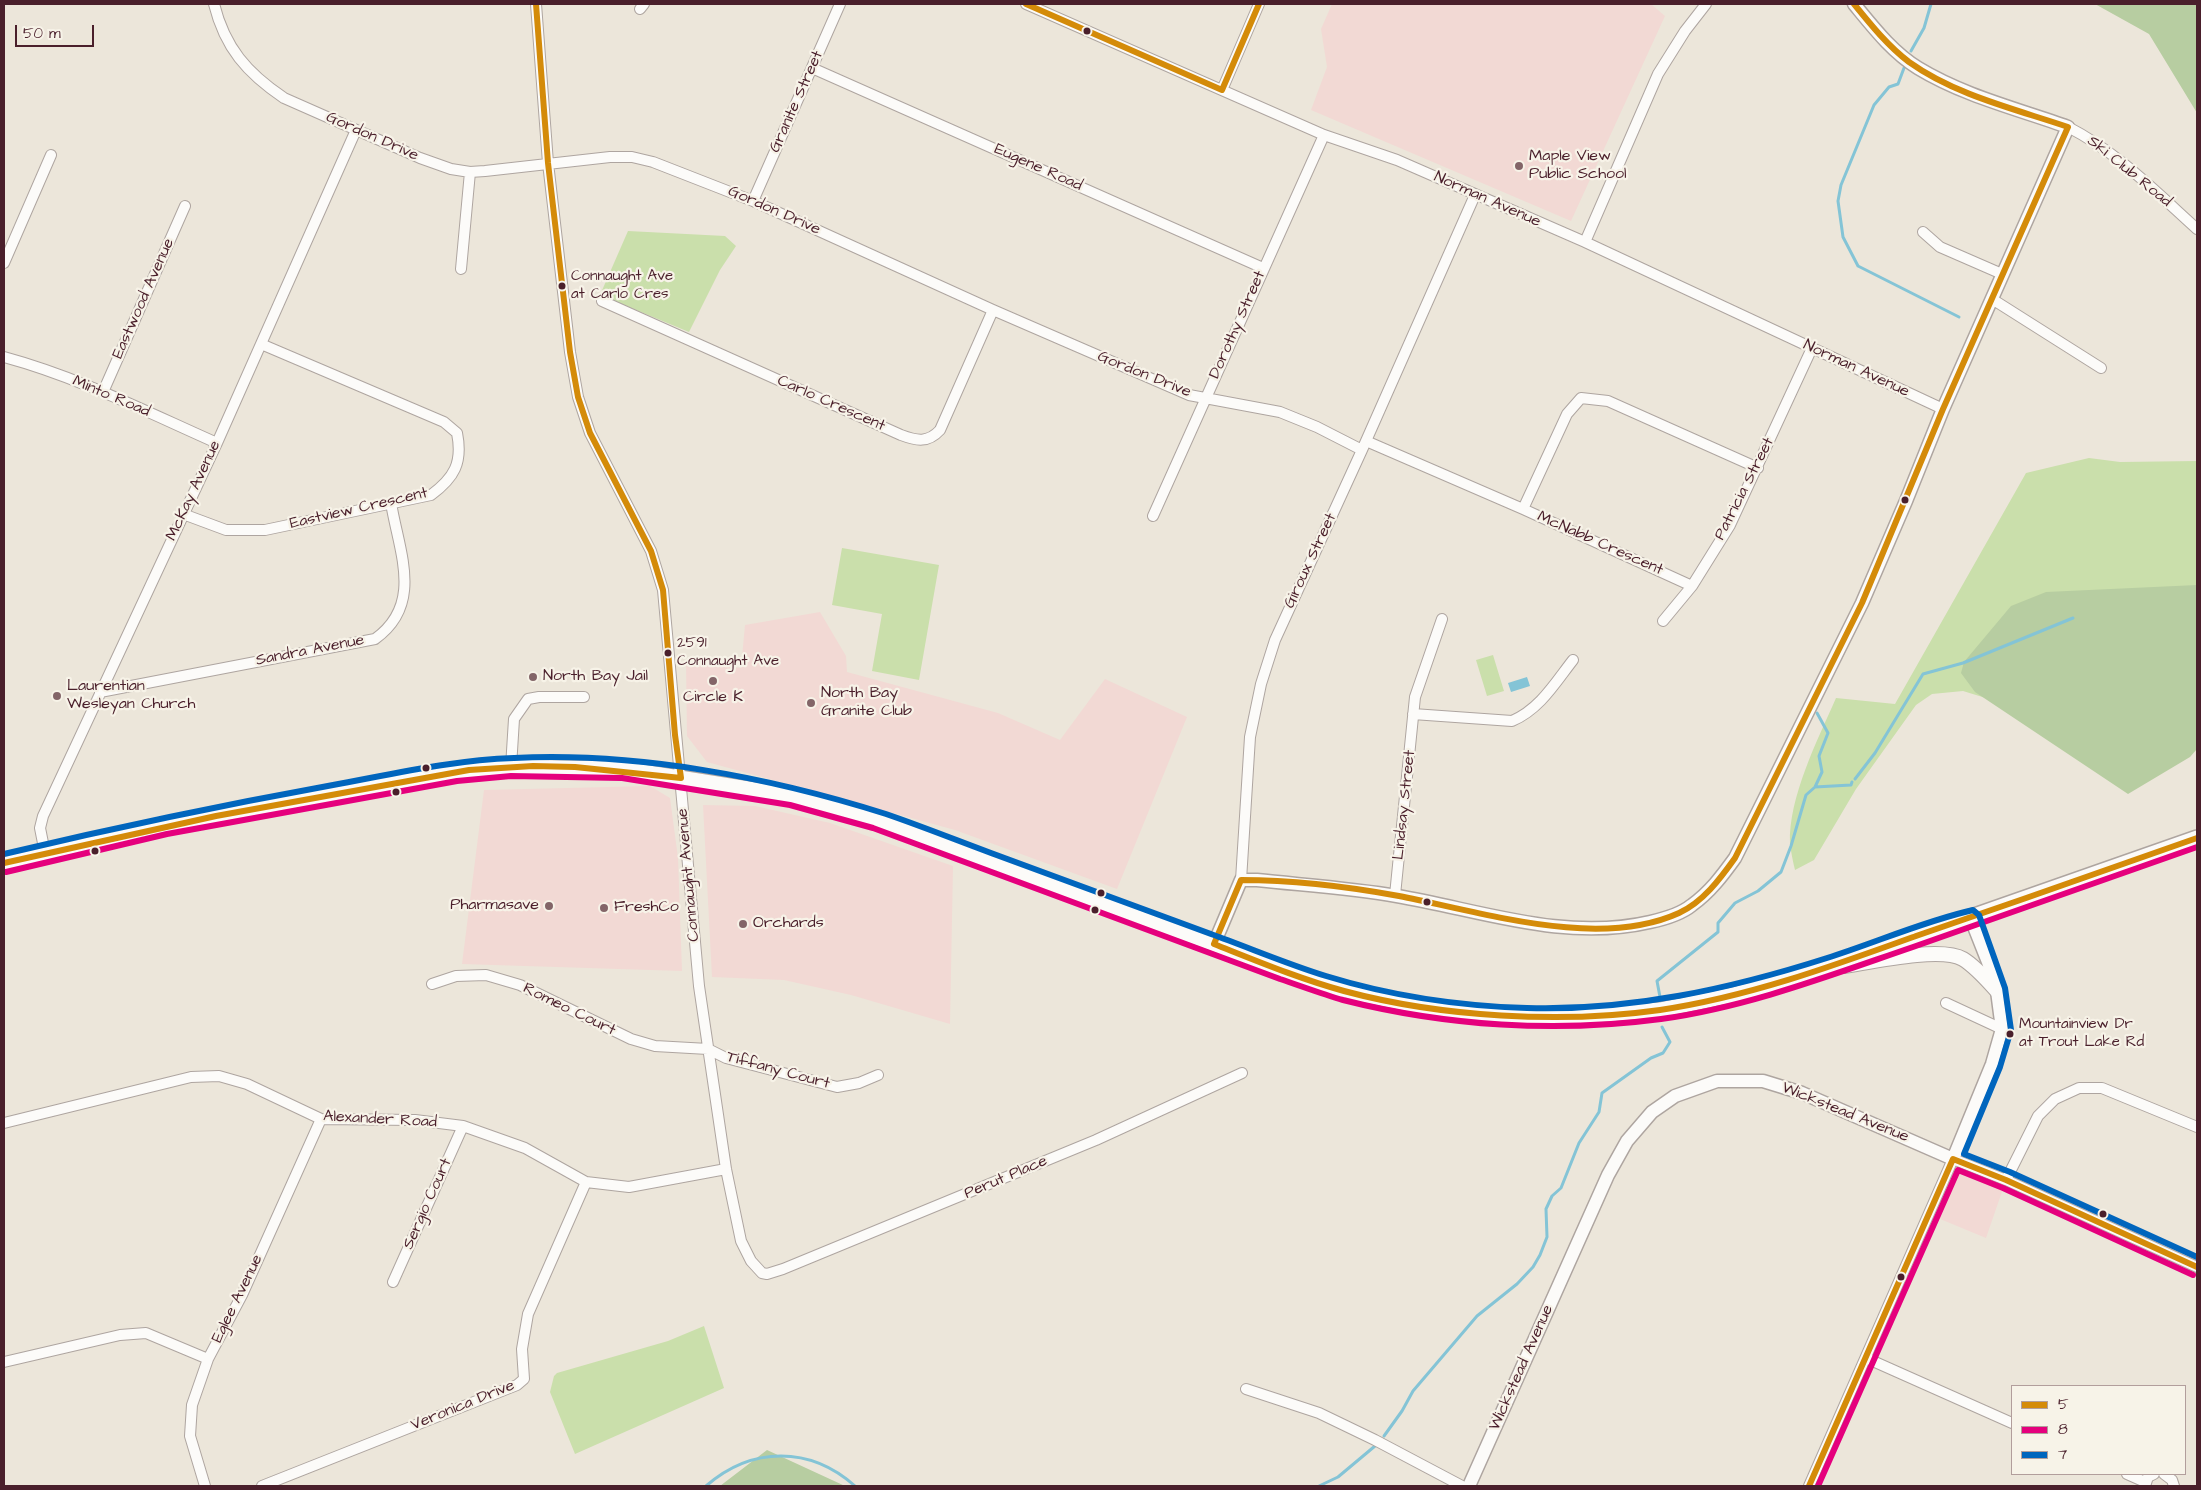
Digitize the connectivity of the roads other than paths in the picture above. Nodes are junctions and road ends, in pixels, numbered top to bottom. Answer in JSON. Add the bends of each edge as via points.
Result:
{"nodes":[{"id":1,"x":214,"y":4,"type":"edge"},
{"id":2,"x":536,"y":4,"type":"edge"},
{"id":3,"x":840,"y":4,"type":"edge"},
{"id":4,"x":1026,"y":4,"type":"edge"},
{"id":5,"x":1259,"y":4,"type":"edge"},
{"id":6,"x":1706,"y":4,"type":"edge"},
{"id":7,"x":1854,"y":4,"type":"edge"},
{"id":8,"x":812,"y":68,"type":"junction"},
{"id":9,"x":1222,"y":90,"type":"junction"},
{"id":10,"x":2068,"y":127,"type":"junction"},
{"id":11,"x":356,"y":130,"type":"junction"},
{"id":12,"x":1324,"y":134,"type":"junction"},
{"id":13,"x":51,"y":155,"type":"dead end"},
{"id":14,"x":548,"y":163,"type":"junction"},
{"id":15,"x":470,"y":172,"type":"junction"},
{"id":16,"x":1475,"y":195,"type":"junction"},
{"id":17,"x":753,"y":201,"type":"junction"},
{"id":18,"x":185,"y":206,"type":"dead end"},
{"id":19,"x":2197,"y":229,"type":"edge"},
{"id":20,"x":1923,"y":232,"type":"dead end"},
{"id":21,"x":1585,"y":242,"type":"junction"},
{"id":22,"x":4,"y":263,"type":"edge"},
{"id":23,"x":1263,"y":268,"type":"junction"},
{"id":24,"x":461,"y":269,"type":"dead end"},
{"id":25,"x":2002,"y":274,"type":"junction"},
{"id":26,"x":1992,"y":299,"type":"junction"},
{"id":27,"x":602,"y":301,"type":"dead end"},
{"id":28,"x":992,"y":310,"type":"junction"},
{"id":29,"x":261,"y":344,"type":"junction"},
{"id":30,"x":1812,"y":348,"type":"junction"},
{"id":31,"x":4,"y":356,"type":"edge"},
{"id":32,"x":2101,"y":368,"type":"dead end"},
{"id":33,"x":103,"y":392,"type":"junction"},
{"id":34,"x":1206,"y":399,"type":"junction"},
{"id":35,"x":1943,"y":409,"type":"junction"},
{"id":36,"x":217,"y":443,"type":"junction"},
{"id":37,"x":1364,"y":446,"type":"junction"},
{"id":38,"x":1758,"y":468,"type":"junction"},
{"id":39,"x":392,"y":503,"type":"junction"},
{"id":40,"x":1523,"y":509,"type":"junction"},
{"id":41,"x":183,"y":514,"type":"junction"},
{"id":42,"x":1152,"y":516,"type":"dead end"},
{"id":43,"x":1692,"y":586,"type":"junction"},
{"id":44,"x":1442,"y":619,"type":"dead end"},
{"id":45,"x":1663,"y":621,"type":"dead end"},
{"id":46,"x":1572,"y":660,"type":"dead end"},
{"id":47,"x":100,"y":692,"type":"junction"},
{"id":48,"x":584,"y":697,"type":"dead end"},
{"id":49,"x":1414,"y":714,"type":"junction"},
{"id":50,"x":511,"y":767,"type":"junction"},
{"id":51,"x":681,"y":778,"type":"junction"},
{"id":52,"x":2197,"y":838,"type":"edge"},
{"id":53,"x":46,"y":853,"type":"junction"},
{"id":54,"x":4,"y":863,"type":"edge"},
{"id":55,"x":1240,"y":880,"type":"junction"},
{"id":56,"x":1395,"y":895,"type":"junction"},
{"id":57,"x":1970,"y":918,"type":"junction"},
{"id":58,"x":1214,"y":944,"type":"junction"},
{"id":59,"x":1823,"y":969,"type":"junction"},
{"id":60,"x":432,"y":984,"type":"dead end"},
{"id":61,"x":1997,"y":991,"type":"junction"},
{"id":62,"x":1946,"y":1003,"type":"dead end"},
{"id":63,"x":2002,"y":1029,"type":"junction"},
{"id":64,"x":708,"y":1049,"type":"junction"},
{"id":65,"x":1242,"y":1073,"type":"dead end"},
{"id":66,"x":878,"y":1075,"type":"dead end"},
{"id":67,"x":321,"y":1119,"type":"junction"},
{"id":68,"x":4,"y":1123,"type":"edge"},
{"id":69,"x":462,"y":1126,"type":"junction"},
{"id":70,"x":2197,"y":1127,"type":"edge"},
{"id":71,"x":1952,"y":1159,"type":"junction"},
{"id":72,"x":726,"y":1169,"type":"junction"},
{"id":73,"x":2006,"y":1180,"type":"junction"},
{"id":74,"x":586,"y":1182,"type":"junction"},
{"id":75,"x":2197,"y":1268,"type":"edge"},
{"id":76,"x":767,"y":1274,"type":"joint"},
{"id":77,"x":393,"y":1282,"type":"dead end"},
{"id":78,"x":1866,"y":1358,"type":"junction"},
{"id":79,"x":208,"y":1359,"type":"junction"},
{"id":80,"x":4,"y":1362,"type":"edge"},
{"id":81,"x":1246,"y":1389,"type":"dead end"},
{"id":82,"x":2011,"y":1423,"type":"edge"},
{"id":83,"x":2129,"y":1475,"type":"edge"},
{"id":84,"x":2165,"y":1475,"type":"edge"},
{"id":85,"x":2145,"y":1484,"type":"edge"},
{"id":86,"x":205,"y":1486,"type":"edge"},
{"id":87,"x":262,"y":1486,"type":"edge"},
{"id":88,"x":1462,"y":1486,"type":"edge"},
{"id":89,"x":1469,"y":1486,"type":"edge"},
{"id":90,"x":1809,"y":1486,"type":"edge"},
{"id":91,"x":2174,"y":1486,"type":"edge"}],
"edges":[{"from":1,"to":11,"type":"street","name":"Gordon Drive","via":[[223,34],[246,68],[264,84],[284,98]]},
{"from":2,"to":14,"type":"street","name":"Connaught Avenue"},
{"from":3,"to":8,"type":"street","name":"Granite Street"},
{"from":4,"to":9,"type":"street","name":"Norman Avenue"},
{"from":5,"to":9,"type":"street"},
{"from":6,"to":21,"type":"street","via":[[1658,74]]},
{"from":7,"to":10,"type":"street","name":"Ski Club Road","via":[[1885,42],[1917,68],[1955,87]]},
{"from":8,"to":17,"type":"street","name":"Granite Street"},
{"from":8,"to":23,"type":"street","name":"Eugene Road"},
{"from":9,"to":12,"type":"street","name":"Norman Avenue"},
{"from":10,"to":19,"type":"street","name":"Ski Club Road","via":[[2094,140],[2119,159]]},
{"from":10,"to":25,"type":"street"},
{"from":11,"to":15,"type":"street","name":"Gordon Drive","via":[[436,164]]},
{"from":11,"to":29,"type":"street","name":"McKay Avenue"},
{"from":12,"to":16,"type":"street","name":"Norman Avenue","via":[[1397,160]]},
{"from":12,"to":23,"type":"street","name":"Dorothy Street"},
{"from":13,"to":22,"type":"street"},
{"from":14,"to":15,"type":"street","name":"Gordon Drive"},
{"from":14,"to":17,"type":"street","name":"Gordon Drive","via":[[632,157],[676,170]]},
{"from":14,"to":51,"type":"street","name":"Connaught Avenue","via":[[578,397],[590,433],[651,550],[663,590]]},
{"from":15,"to":24,"type":"street"},
{"from":16,"to":21,"type":"street","name":"Norman Avenue"},
{"from":16,"to":37,"type":"street","name":"Giroux Street"},
{"from":17,"to":28,"type":"street","name":"Gordon Drive"},
{"from":18,"to":33,"type":"street","name":"Eastwood Avenue"},
{"from":20,"to":25,"type":"street","via":[[1940,247]]},
{"from":21,"to":30,"type":"street","name":"Norman Avenue"},
{"from":23,"to":34,"type":"street","name":"Dorothy Street"},
{"from":25,"to":26,"type":"street"},
{"from":26,"to":32,"type":"street"},
{"from":26,"to":35,"type":"street"},
{"from":27,"to":28,"type":"street","name":"Carlo Crescent","via":[[901,436],[925,440],[940,430]]},
{"from":28,"to":34,"type":"street","name":"Gordon Drive","via":[[1189,396]]},
{"from":29,"to":36,"type":"street","name":"McKay Avenue"},
{"from":29,"to":39,"type":"street","name":"Eastview Crescent","via":[[444,422],[458,434],[461,451],[446,484],[431,495]]},
{"from":30,"to":35,"type":"street","name":"Norman Avenue"},
{"from":30,"to":38,"type":"street","name":"Patricia Street"},
{"from":31,"to":33,"type":"street","name":"Minto Road"},
{"from":33,"to":36,"type":"street","name":"Minto Road"},
{"from":34,"to":37,"type":"street","name":"Gordon Drive","via":[[1280,412]]},
{"from":34,"to":42,"type":"street","name":"Dorothy Street"},
{"from":35,"to":56,"type":"street","via":[[1862,603],[1735,858],[1715,886],[1690,907],[1663,919],[1602,929],[1539,925]]},
{"from":36,"to":41,"type":"street","name":"McKay Avenue"},
{"from":37,"to":40,"type":"street","name":"Gordon Drive"},
{"from":37,"to":55,"type":"street","name":"Giroux Street","via":[[1275,640],[1261,684],[1250,737]]},
{"from":38,"to":40,"type":"street","name":"McNabb Crescent","via":[[1608,401],[1582,398],[1567,414]]},
{"from":38,"to":43,"type":"street","name":"Patricia Street","via":[[1730,525]]},
{"from":39,"to":41,"type":"street","name":"Eastview Crescent","via":[[265,530],[226,530]]},
{"from":39,"to":47,"type":"street","name":"Sandra Avenue","via":[[405,580],[404,598],[389,629],[375,639]]},
{"from":40,"to":43,"type":"street","name":"McNabb Crescent"},
{"from":41,"to":47,"type":"street","name":"McKay Avenue"},
{"from":43,"to":45,"type":"street","name":"Patricia Street"},
{"from":44,"to":49,"type":"street","name":"Lindsay Street","via":[[1415,697]]},
{"from":46,"to":49,"type":"street","via":[[1537,706],[1512,721]]},
{"from":47,"to":53,"type":"street","name":"McKay Avenue","via":[[43,816],[40,828]]},
{"from":48,"to":50,"type":"street","via":[[528,699],[514,719]]},
{"from":49,"to":56,"type":"street","name":"Lindsay Street"},
{"from":50,"to":51,"type":"main road","via":[[623,770]]},
{"from":50,"to":53,"type":"main road","via":[[456,772],[303,799]]},
{"from":51,"to":58,"type":"main road","via":[[792,796],[876,820]]},
{"from":51,"to":64,"type":"street","name":"Connaught Avenue","via":[[699,986]]},
{"from":52,"to":57,"type":"main road"},
{"from":53,"to":54,"type":"main road"},
{"from":55,"to":56,"type":"street"},
{"from":55,"to":58,"type":"street","name":"Giroux Street"},
{"from":57,"to":59,"type":"main road"},
{"from":57,"to":61,"type":"street"},
{"from":58,"to":59,"type":"main road","via":[[1345,991],[1424,1007],[1509,1016],[1582,1016],[1660,1010],[1736,994]]},
{"from":59,"to":61,"type":"main road","via":[[1934,954],[1962,958]]},
{"from":60,"to":64,"type":"street","name":"Romeo Court","via":[[456,976],[486,975],[520,985],[631,1039],[656,1046]]},
{"from":61,"to":63,"type":"street"},
{"from":62,"to":63,"type":"street"},
{"from":63,"to":71,"type":"street","via":[[1992,1064]]},
{"from":64,"to":66,"type":"street","name":"Tiffany Court","via":[[726,1058],[836,1087]]},
{"from":64,"to":72,"type":"street","name":"Connaught Avenue"},
{"from":65,"to":76,"type":"street","name":"Perut Place","via":[[1096,1140]]},
{"from":67,"to":68,"type":"street","name":"Alexander Road","via":[[247,1084],[219,1076],[191,1077]]},
{"from":67,"to":69,"type":"street","name":"Alexander Road","via":[[415,1120]]},
{"from":67,"to":79,"type":"street","name":"Eglee Avenue","via":[[242,1295]]},
{"from":69,"to":74,"type":"street","name":"Alexander Road","via":[[525,1148]]},
{"from":69,"to":77,"type":"street","name":"Sergio Court"},
{"from":70,"to":73,"type":"street","via":[[2102,1088],[2079,1088],[2055,1098],[2038,1116]]},
{"from":71,"to":73,"type":"street","name":"Wickstead Avenue"},
{"from":71,"to":78,"type":"street"},
{"from":71,"to":89,"type":"street","name":"Wickstead Avenue","via":[[1802,1093],[1763,1081],[1717,1081],[1675,1096],[1652,1112],[1626,1141],[1608,1175]]},
{"from":72,"to":74,"type":"street","name":"Alexander Road","via":[[629,1187]]},
{"from":72,"to":76,"type":"street","name":"Connaught Avenue","via":[[741,1241],[751,1261]]},
{"from":73,"to":75,"type":"street","name":"Wickstead Avenue"},
{"from":74,"to":87,"type":"street","name":"Veronica Drive","via":[[528,1314],[522,1349],[524,1379],[517,1385]]},
{"from":78,"to":82,"type":"street"},
{"from":78,"to":90,"type":"street"},
{"from":79,"to":80,"type":"street","via":[[146,1333],[120,1335]]},
{"from":79,"to":86,"type":"street","name":"Eglee Avenue","via":[[192,1406],[190,1436]]},
{"from":81,"to":88,"type":"street","via":[[1319,1413]]},
{"from":83,"to":85,"type":"street"},
{"from":84,"to":91,"type":"street"}]}
